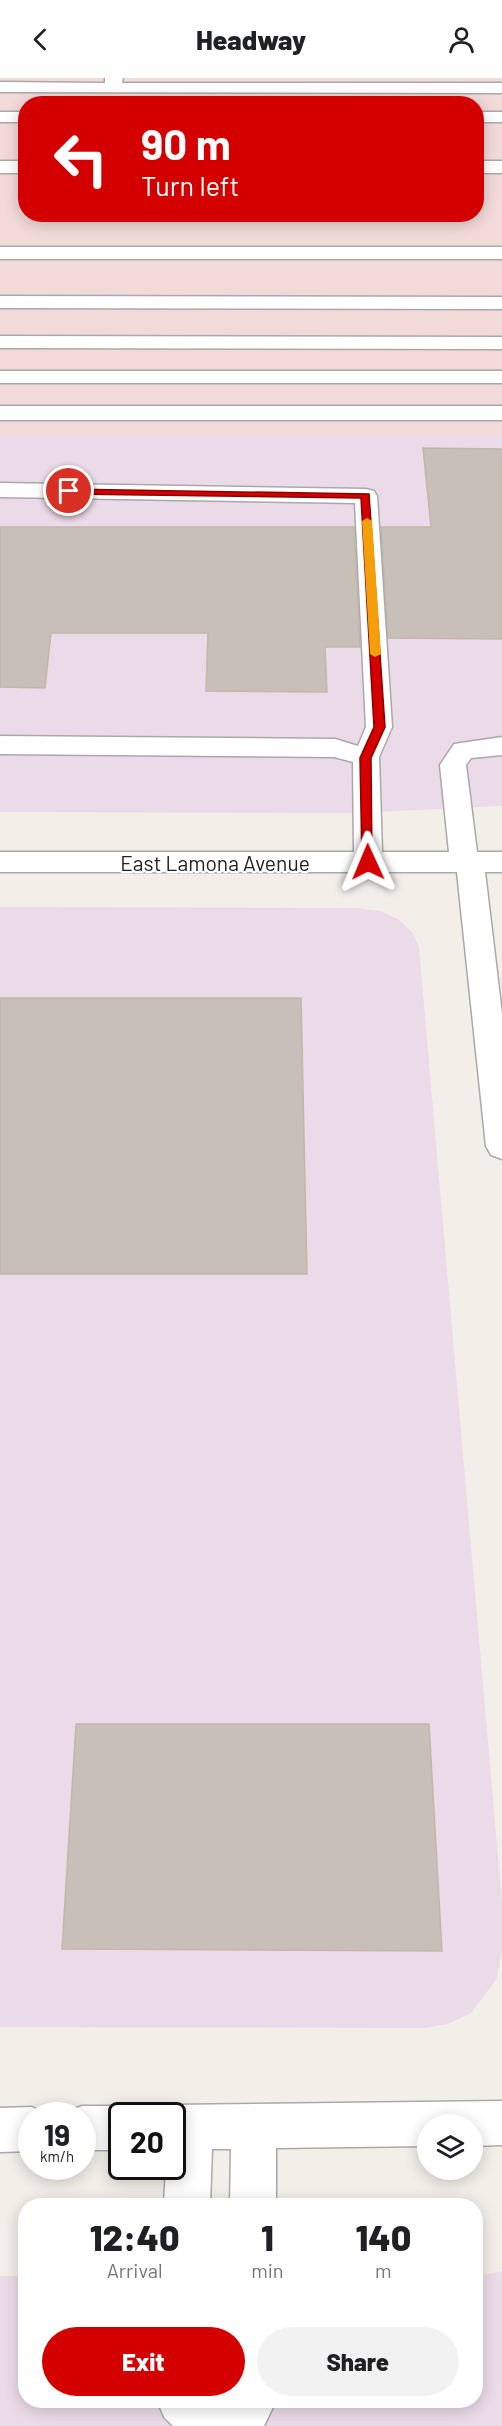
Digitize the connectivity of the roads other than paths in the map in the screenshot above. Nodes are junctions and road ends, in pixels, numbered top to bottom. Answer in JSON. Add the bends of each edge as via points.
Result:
{"nodes":[{"id":1,"x":114,"y":83,"type":"edge"},
{"id":2,"x":0,"y":87,"type":"edge"},
{"id":3,"x":502,"y":88,"type":"edge"},
{"id":4,"x":0,"y":117,"type":"edge"},
{"id":5,"x":18,"y":117,"type":"edge"},
{"id":6,"x":484,"y":117,"type":"edge"},
{"id":7,"x":502,"y":117,"type":"edge"},
{"id":8,"x":502,"y":166,"type":"edge"},
{"id":9,"x":0,"y":167,"type":"edge"},
{"id":10,"x":18,"y":167,"type":"edge"},
{"id":11,"x":484,"y":167,"type":"edge"},
{"id":12,"x":0,"y":253,"type":"edge"},
{"id":13,"x":502,"y":253,"type":"edge"},
{"id":14,"x":0,"y":302,"type":"edge"},
{"id":15,"x":502,"y":303,"type":"edge"},
{"id":16,"x":0,"y":342,"type":"edge"},
{"id":17,"x":502,"y":343,"type":"edge"},
{"id":18,"x":0,"y":377,"type":"edge"},
{"id":19,"x":502,"y":377,"type":"edge"},
{"id":20,"x":0,"y":413,"type":"edge"},
{"id":21,"x":502,"y":413,"type":"edge"},
{"id":22,"x":0,"y":490,"type":"edge"},
{"id":23,"x":0,"y":745,"type":"edge"},
{"id":24,"x":502,"y":746,"type":"edge"},
{"id":25,"x":366,"y":758,"type":"junction"},
{"id":26,"x":0,"y":862,"type":"edge"},
{"id":27,"x":368,"y":862,"type":"junction"},
{"id":28,"x":467,"y":862,"type":"junction"},
{"id":29,"x":502,"y":862,"type":"edge"},
{"id":30,"x":494,"y":998,"type":"edge"},
{"id":31,"x":502,"y":1146,"type":"edge"},
{"id":32,"x":502,"y":2123,"type":"edge"},
{"id":33,"x":254,"y":2126,"type":"junction"},
{"id":34,"x":186,"y":2127,"type":"edge"},
{"id":35,"x":18,"y":2129,"type":"edge"},
{"id":36,"x":0,"y":2130,"type":"edge"},
{"id":37,"x":186,"y":2180,"type":"edge"},
{"id":38,"x":187,"y":2198,"type":"edge"},
{"id":39,"x":253,"y":2198,"type":"edge"},
{"id":40,"x":189,"y":2408,"type":"edge"},
{"id":41,"x":248,"y":2408,"type":"edge"},
{"id":42,"x":207,"y":2426,"type":"edge"},
{"id":43,"x":231,"y":2426,"type":"edge"}],
"edges":[{"from":1,"to":2,"type":"street"},
{"from":1,"to":3,"type":"street"},
{"from":4,"to":5,"type":"street"},
{"from":6,"to":7,"type":"street"},
{"from":8,"to":11,"type":"street"},
{"from":9,"to":10,"type":"street"},
{"from":12,"to":13,"type":"street"},
{"from":14,"to":15,"type":"street"},
{"from":16,"to":17,"type":"street"},
{"from":18,"to":19,"type":"street"},
{"from":20,"to":21,"type":"street"},
{"from":22,"to":25,"type":"street","via":[[366,496],[379,727]]},
{"from":23,"to":25,"type":"street","via":[[335,748]]},
{"from":24,"to":28,"type":"street","via":[[463,750],[453,765]]},
{"from":25,"to":27,"type":"street"},
{"from":26,"to":27,"type":"street","name":"East Lamona Avenue"},
{"from":27,"to":28,"type":"street","name":"East Lamona Avenue"},
{"from":28,"to":29,"type":"street","name":"East Lamona Avenue"},
{"from":28,"to":30,"type":"street"},
{"from":30,"to":31,"type":"street"},
{"from":32,"to":33,"type":"street"},
{"from":33,"to":34,"type":"street"},
{"from":33,"to":39,"type":"street"},
{"from":35,"to":36,"type":"street"},
{"from":37,"to":38,"type":"street"},
{"from":40,"to":42,"type":"street"},
{"from":41,"to":43,"type":"street"}]}
